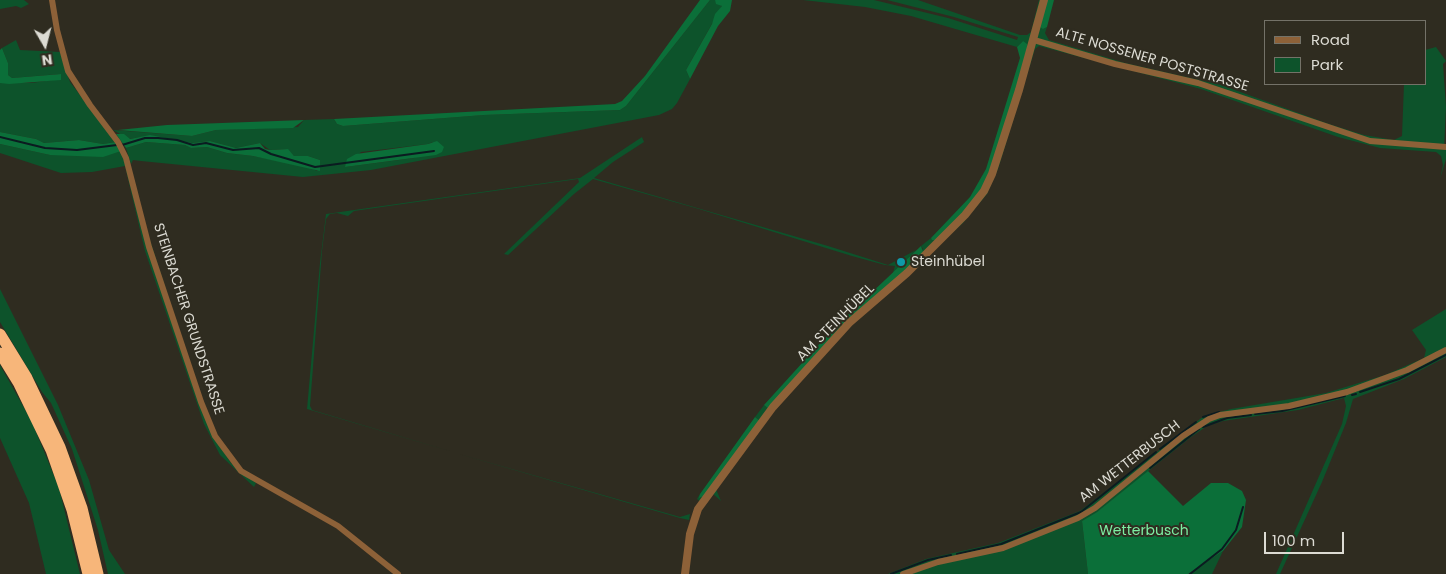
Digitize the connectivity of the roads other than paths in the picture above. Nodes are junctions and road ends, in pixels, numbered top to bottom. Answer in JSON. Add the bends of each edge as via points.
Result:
{"nodes":[{"id":1,"x":52,"y":0,"type":"edge"},
{"id":2,"x":1044,"y":0,"type":"edge"},
{"id":3,"x":1034,"y":40,"type":"junction"},
{"id":4,"x":1446,"y":147,"type":"edge"},
{"id":5,"x":0,"y":334,"type":"edge"},
{"id":6,"x":1446,"y":350,"type":"edge"},
{"id":7,"x":0,"y":353,"type":"edge"},
{"id":8,"x":88,"y":574,"type":"edge"},
{"id":9,"x":98,"y":574,"type":"edge"},
{"id":10,"x":398,"y":574,"type":"edge"},
{"id":11,"x":686,"y":574,"type":"edge"},
{"id":12,"x":903,"y":574,"type":"edge"}],
"edges":[{"from":1,"to":10,"type":"street","name":"STEINBACHER GRUNDSTRASSE","via":[[68,71],[120,144],[149,247],[204,411],[224,450],[242,471],[338,526]]},
{"from":2,"to":3,"type":"street","name":"AM STEINHÜBEL"},
{"from":3,"to":4,"type":"street","name":"ALTE NOSSENER POSTSTRASSE","via":[[1115,64],[1198,83],[1370,141]]},
{"from":3,"to":11,"type":"street","name":"AM STEINHÜBEL","via":[[984,191],[965,215],[907,273],[849,323],[773,407],[698,509],[690,534]]},
{"from":5,"to":9,"type":"highway","via":[[27,378],[60,447],[82,508]]},
{"from":6,"to":12,"type":"street","name":"AM WETTERBUSCH","via":[[1385,379],[1347,392],[1289,406],[1208,419],[1078,518],[1003,548],[938,562]]},
{"from":7,"to":8,"type":"highway","via":[[51,450],[72,510]]}]}
